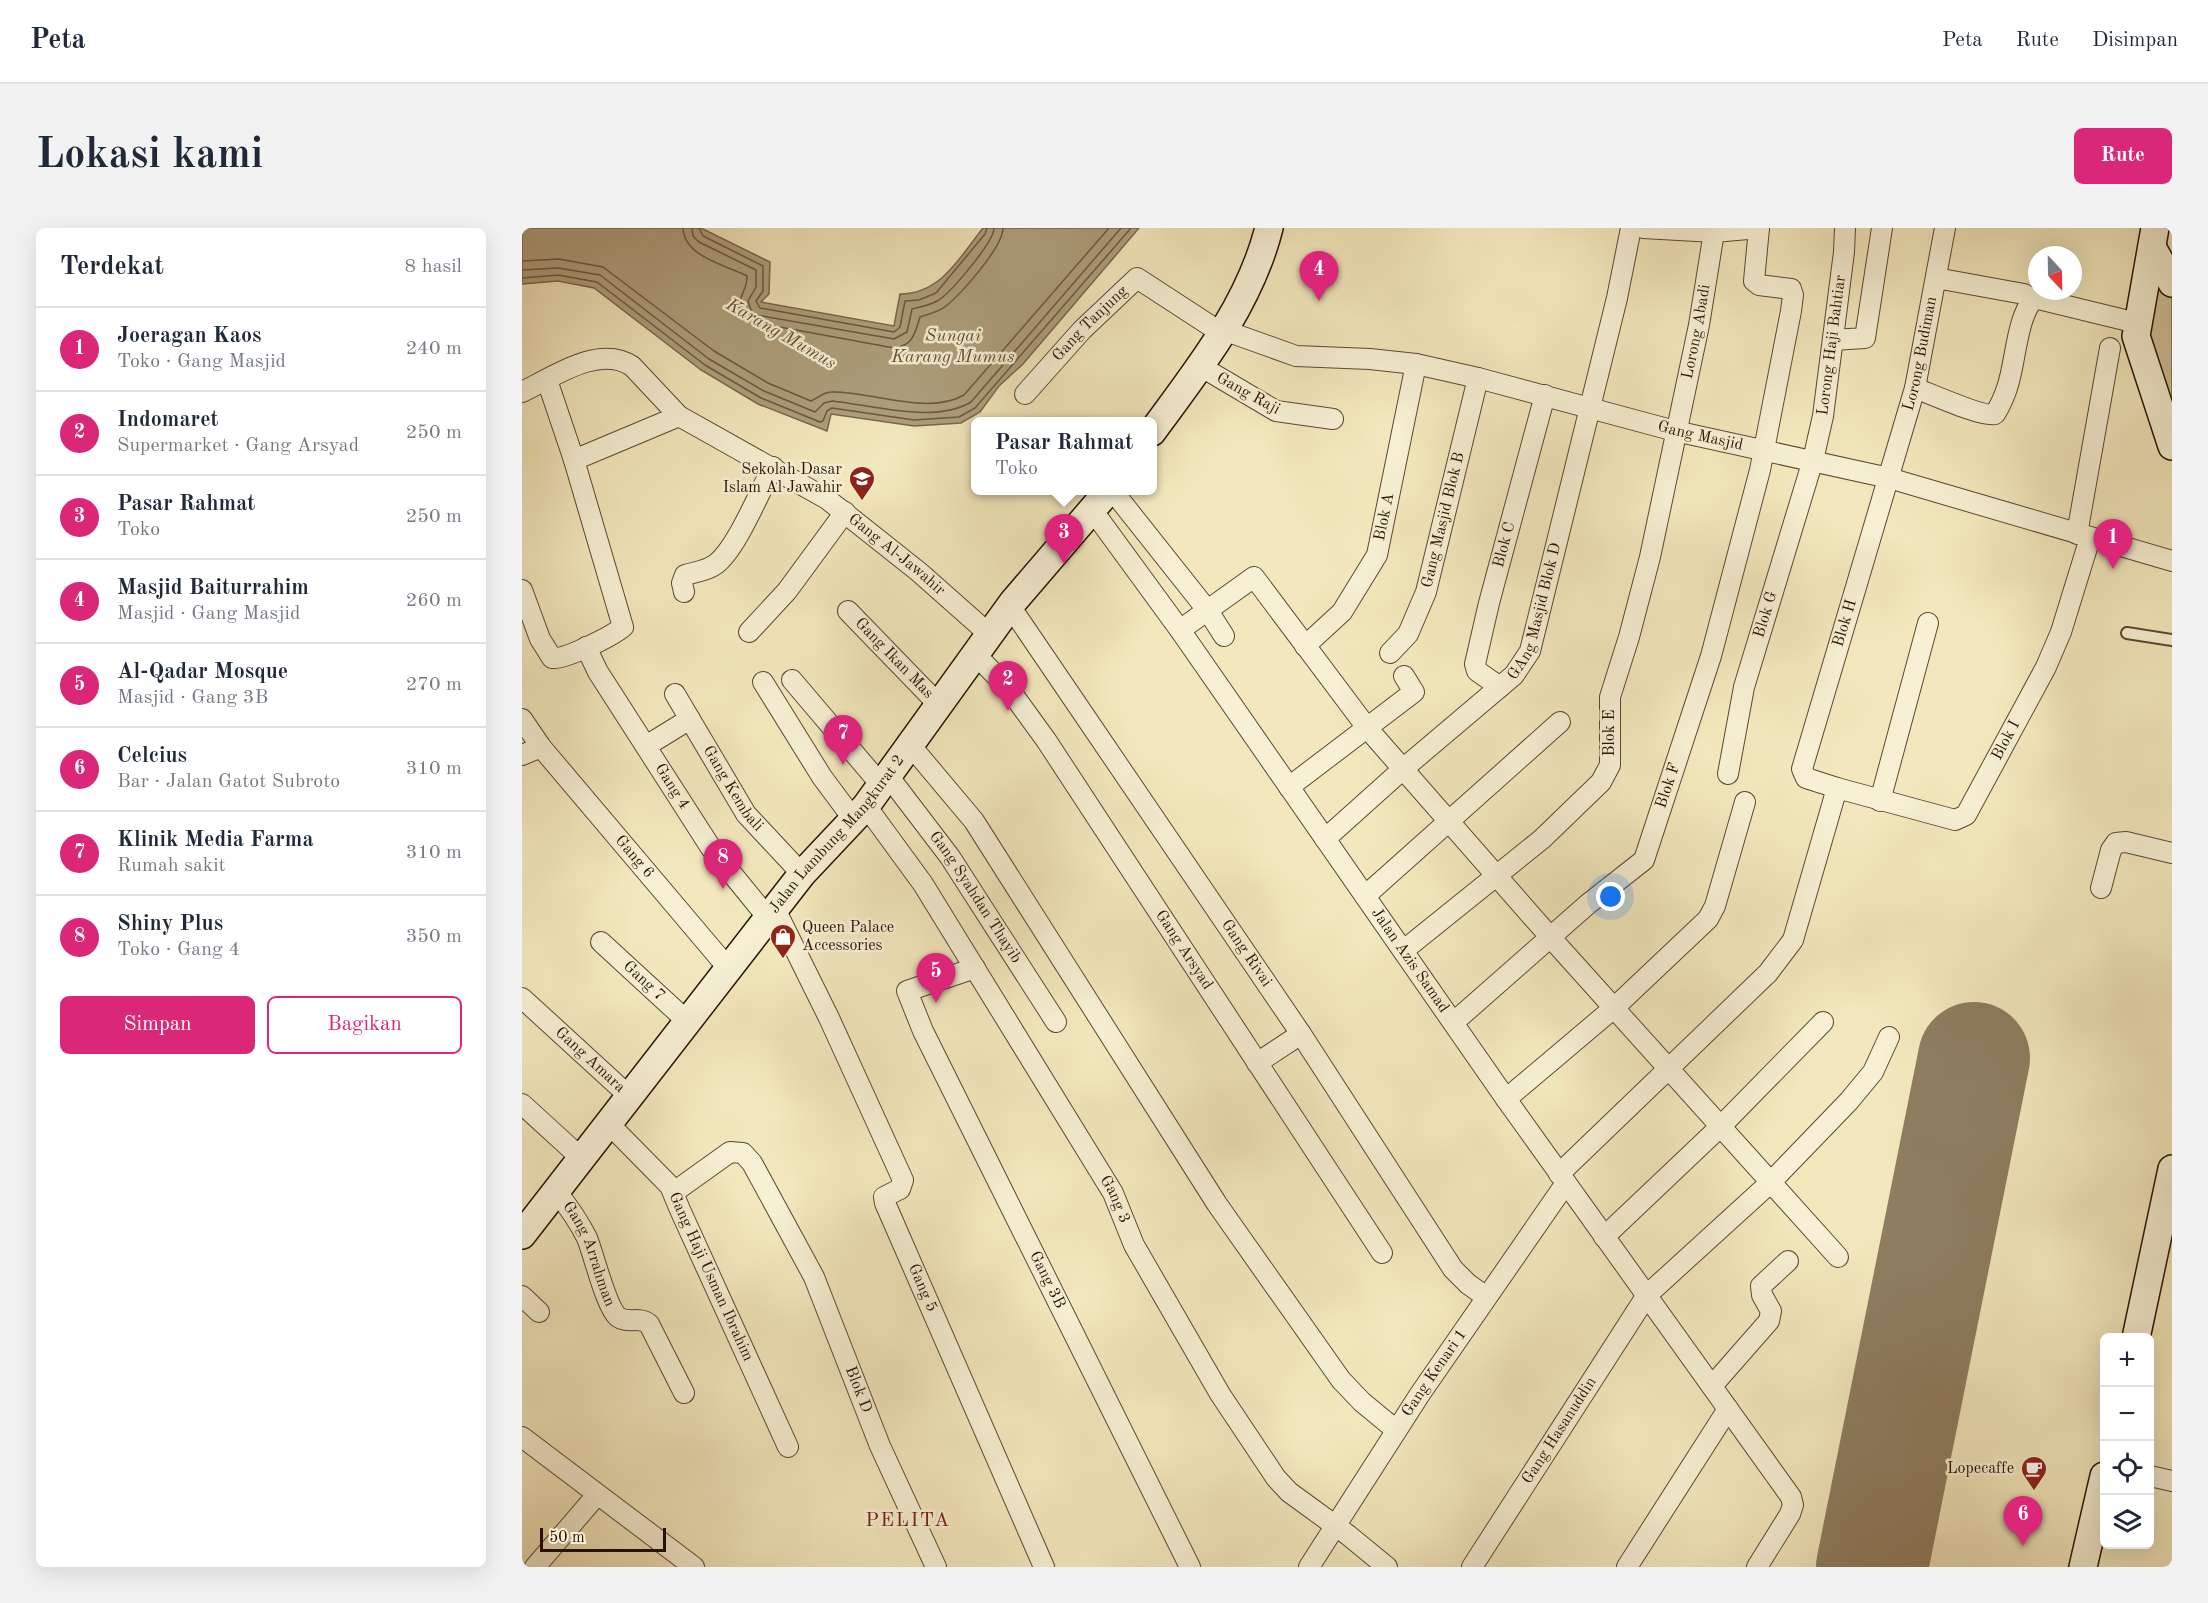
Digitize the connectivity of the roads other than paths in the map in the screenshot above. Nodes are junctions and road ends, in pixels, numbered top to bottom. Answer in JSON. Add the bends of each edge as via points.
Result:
{"nodes":[{"id":1,"x":1631,"y":228,"type":"edge"},
{"id":2,"x":1643,"y":228,"type":"edge"},
{"id":3,"x":1759,"y":228,"type":"edge"},
{"id":4,"x":1845,"y":228,"type":"edge"},
{"id":5,"x":1882,"y":228,"type":"edge"},
{"id":6,"x":1945,"y":228,"type":"edge"},
{"id":7,"x":1714,"y":232,"type":"junction"},
{"id":8,"x":1271,"y":234,"type":"edge"},
{"id":9,"x":2154,"y":237,"type":"edge"},
{"id":10,"x":1936,"y":278,"type":"junction"},
{"id":11,"x":2172,"y":283,"type":"edge"},
{"id":12,"x":2028,"y":296,"type":"edge"},
{"id":13,"x":2032,"y":300,"type":"edge"},
{"id":14,"x":2036,"y":300,"type":"edge"},
{"id":15,"x":2137,"y":323,"type":"junction"},
{"id":16,"x":1225,"y":332,"type":"junction"},
{"id":17,"x":1833,"y":340,"type":"junction"},
{"id":18,"x":2110,"y":348,"type":"dead end"},
{"id":19,"x":1416,"y":364,"type":"junction"},
{"id":20,"x":1200,"y":366,"type":"junction"},
{"id":21,"x":1478,"y":378,"type":"junction"},
{"id":22,"x":547,"y":380,"type":"junction"},
{"id":23,"x":1915,"y":388,"type":"junction"},
{"id":24,"x":522,"y":392,"type":"edge"},
{"id":25,"x":1025,"y":394,"type":"dead end"},
{"id":26,"x":1545,"y":395,"type":"junction"},
{"id":27,"x":1590,"y":406,"type":"junction"},
{"id":28,"x":680,"y":416,"type":"junction"},
{"id":29,"x":1334,"y":419,"type":"dead end"},
{"id":30,"x":1157,"y":425,"type":"edge"},
{"id":31,"x":1675,"y":431,"type":"junction"},
{"id":32,"x":2172,"y":446,"type":"edge"},
{"id":33,"x":574,"y":460,"type":"junction"},
{"id":34,"x":1762,"y":460,"type":"junction"},
{"id":35,"x":1813,"y":460,"type":"junction"},
{"id":36,"x":773,"y":467,"type":"junction"},
{"id":37,"x":1890,"y":478,"type":"junction"},
{"id":38,"x":1105,"y":497,"type":"edge"},
{"id":39,"x":845,"y":512,"type":"junction"},
{"id":40,"x":2084,"y":536,"type":"junction"},
{"id":41,"x":2172,"y":561,"type":"edge"},
{"id":42,"x":522,"y":590,"type":"edge"},
{"id":43,"x":684,"y":592,"type":"dead end"},
{"id":44,"x":1010,"y":606,"type":"junction"},
{"id":45,"x":848,"y":611,"type":"dead end"},
{"id":46,"x":1208,"y":611,"type":"junction"},
{"id":47,"x":1928,"y":623,"type":"dead end"},
{"id":48,"x":1180,"y":630,"type":"junction"},
{"id":49,"x":748,"y":632,"type":"dead end"},
{"id":50,"x":2127,"y":633,"type":"dead end"},
{"id":51,"x":1224,"y":636,"type":"dead end"},
{"id":52,"x":2172,"y":640,"type":"edge"},
{"id":53,"x":982,"y":644,"type":"junction"},
{"id":54,"x":1305,"y":646,"type":"junction"},
{"id":55,"x":586,"y":647,"type":"junction"},
{"id":56,"x":1390,"y":653,"type":"dead end"},
{"id":57,"x":1404,"y":676,"type":"dead end"},
{"id":58,"x":792,"y":680,"type":"dead end"},
{"id":59,"x":764,"y":682,"type":"dead end"},
{"id":60,"x":1500,"y":687,"type":"junction"},
{"id":61,"x":675,"y":694,"type":"dead end"},
{"id":62,"x":940,"y":706,"type":"junction"},
{"id":63,"x":522,"y":719,"type":"edge"},
{"id":64,"x":690,"y":719,"type":"junction"},
{"id":65,"x":1560,"y":722,"type":"dead end"},
{"id":66,"x":1368,"y":729,"type":"junction"},
{"id":67,"x":646,"y":746,"type":"junction"},
{"id":68,"x":911,"y":746,"type":"junction"},
{"id":69,"x":541,"y":747,"type":"junction"},
{"id":70,"x":522,"y":755,"type":"edge"},
{"id":71,"x":1403,"y":769,"type":"junction"},
{"id":72,"x":1802,"y":769,"type":"joint"},
{"id":73,"x":1728,"y":774,"type":"dead end"},
{"id":74,"x":1289,"y":787,"type":"junction"},
{"id":75,"x":1837,"y":788,"type":"junction"},
{"id":76,"x":873,"y":797,"type":"junction"},
{"id":77,"x":1880,"y":801,"type":"junction"},
{"id":78,"x":1745,"y":802,"type":"dead end"},
{"id":79,"x":1449,"y":821,"type":"junction"},
{"id":80,"x":1325,"y":839,"type":"junction"},
{"id":81,"x":2172,"y":853,"type":"edge"},
{"id":82,"x":802,"y":874,"type":"junction"},
{"id":83,"x":1497,"y":876,"type":"junction"},
{"id":84,"x":2101,"y":888,"type":"dead end"},
{"id":85,"x":1365,"y":896,"type":"junction"},
{"id":86,"x":772,"y":913,"type":"junction"},
{"id":87,"x":1551,"y":938,"type":"junction"},
{"id":88,"x":601,"y":942,"type":"dead end"},
{"id":89,"x":1404,"y":950,"type":"junction"},
{"id":90,"x":728,"y":968,"type":"junction"},
{"id":91,"x":975,"y":968,"type":"junction"},
{"id":92,"x":522,"y":998,"type":"edge"},
{"id":93,"x":1615,"y":1007,"type":"junction"},
{"id":94,"x":829,"y":1018,"type":"joint"},
{"id":95,"x":687,"y":1021,"type":"junction"},
{"id":96,"x":1056,"y":1022,"type":"dead end"},
{"id":97,"x":1454,"y":1022,"type":"junction"},
{"id":98,"x":1823,"y":1022,"type":"dead end"},
{"id":99,"x":1301,"y":1034,"type":"junction"},
{"id":100,"x":1889,"y":1037,"type":"dead end"},
{"id":101,"x":1257,"y":1063,"type":"junction"},
{"id":102,"x":1670,"y":1068,"type":"junction"},
{"id":103,"x":629,"y":1096,"type":"junction"},
{"id":104,"x":1506,"y":1099,"type":"junction"},
{"id":105,"x":522,"y":1104,"type":"edge"},
{"id":106,"x":608,"y":1124,"type":"junction"},
{"id":107,"x":1721,"y":1126,"type":"junction"},
{"id":108,"x":581,"y":1158,"type":"junction"},
{"id":109,"x":2172,"y":1169,"type":"edge"},
{"id":110,"x":1562,"y":1178,"type":"junction"},
{"id":111,"x":1770,"y":1183,"type":"junction"},
{"id":112,"x":556,"y":1191,"type":"junction"},
{"id":113,"x":674,"y":1192,"type":"junction"},
{"id":114,"x":522,"y":1235,"type":"edge"},
{"id":115,"x":1604,"y":1237,"type":"junction"},
{"id":116,"x":1382,"y":1253,"type":"dead end"},
{"id":117,"x":1838,"y":1257,"type":"dead end"},
{"id":118,"x":1788,"y":1261,"type":"dead end"},
{"id":119,"x":522,"y":1296,"type":"edge"},
{"id":120,"x":1485,"y":1296,"type":"junction"},
{"id":121,"x":1647,"y":1296,"type":"junction"},
{"id":122,"x":539,"y":1312,"type":"dead end"},
{"id":123,"x":2137,"y":1333,"type":"edge"},
{"id":124,"x":1712,"y":1386,"type":"junction"},
{"id":125,"x":684,"y":1393,"type":"dead end"},
{"id":126,"x":1728,"y":1409,"type":"junction"},
{"id":127,"x":1396,"y":1430,"type":"junction"},
{"id":128,"x":522,"y":1437,"type":"edge"},
{"id":129,"x":788,"y":1447,"type":"dead end"},
{"id":130,"x":2154,"y":1477,"type":"edge"},
{"id":131,"x":2172,"y":1481,"type":"edge"},
{"id":132,"x":2100,"y":1493,"type":"edge"},
{"id":133,"x":596,"y":1496,"type":"junction"},
{"id":134,"x":1334,"y":1526,"type":"junction"},
{"id":135,"x":535,"y":1567,"type":"edge"},
{"id":136,"x":694,"y":1567,"type":"edge"},
{"id":137,"x":936,"y":1567,"type":"edge"},
{"id":138,"x":1044,"y":1567,"type":"edge"},
{"id":139,"x":1190,"y":1567,"type":"edge"},
{"id":140,"x":1308,"y":1567,"type":"edge"},
{"id":141,"x":1387,"y":1567,"type":"edge"},
{"id":142,"x":1472,"y":1567,"type":"edge"},
{"id":143,"x":1627,"y":1567,"type":"edge"},
{"id":144,"x":1757,"y":1567,"type":"edge"},
{"id":145,"x":2083,"y":1567,"type":"edge"}],
"edges":[{"from":1,"to":27,"type":"street","name":"GAng Masjid Blok D"},
{"from":2,"to":7,"type":"street"},
{"from":3,"to":7,"type":"street"},
{"from":3,"to":34,"type":"street","name":"Blok F","via":[[1754,281],[1788,288],[1793,295]]},
{"from":4,"to":17,"type":"street","name":"Lorong Haji Bahtiar"},
{"from":5,"to":17,"type":"street","via":[[1865,338]]},
{"from":6,"to":10,"type":"street","name":"Lorong Budiman"},
{"from":7,"to":31,"type":"street","name":"Lorong Abadi","via":[[1699,325]]},
{"from":8,"to":16,"type":"street"},
{"from":9,"to":11,"type":"street"},
{"from":9,"to":15,"type":"street"},
{"from":10,"to":12,"type":"street"},
{"from":10,"to":23,"type":"street","name":"Lorong Budiman"},
{"from":13,"to":23,"type":"street","via":[[2014,352],[2008,387],[1995,414],[1978,413]]},
{"from":14,"to":15,"type":"street"},
{"from":15,"to":32,"type":"street","via":[[2136,336],[2143,361]]},
{"from":16,"to":19,"type":"street","name":"Gang Masjid","via":[[1296,356]]},
{"from":16,"to":20,"type":"street"},
{"from":16,"to":25,"type":"street","name":"Gang Tanjung","via":[[1137,278],[1082,330]]},
{"from":17,"to":35,"type":"street","name":"Lorong Haji Bahtiar"},
{"from":18,"to":40,"type":"street","name":"Blok I"},
{"from":19,"to":21,"type":"street","name":"Gang Masjid"},
{"from":19,"to":54,"type":"street","name":"Blok A","via":[[1377,555],[1332,625]]},
{"from":20,"to":29,"type":"street","name":"Gang Raji","via":[[1276,411]]},
{"from":20,"to":30,"type":"street"},
{"from":21,"to":26,"type":"street","name":"Gang Masjid"},
{"from":21,"to":56,"type":"street","name":"Gang Masjid Blok B","via":[[1426,592],[1408,634]]},
{"from":22,"to":24,"type":"street","name":"Gang Al-Jawahir"},
{"from":22,"to":28,"type":"street","name":"Gang Al-Jawahir","via":[[604,357],[623,360]]},
{"from":22,"to":33,"type":"street"},
{"from":23,"to":37,"type":"street","name":"Lorong Budiman"},
{"from":26,"to":27,"type":"street","name":"Gang Masjid"},
{"from":26,"to":60,"type":"street","name":"Blok C","via":[[1475,664],[1477,671]]},
{"from":27,"to":31,"type":"street","name":"Gang Masjid"},
{"from":27,"to":60,"type":"street","name":"GAng Masjid Blok D","via":[[1530,651]]},
{"from":28,"to":33,"type":"street"},
{"from":28,"to":36,"type":"street","name":"Gang Al-Jawahir"},
{"from":31,"to":34,"type":"street","name":"Gang Masjid"},
{"from":31,"to":83,"type":"street","name":"Blok E","via":[[1650,557],[1610,697],[1610,765],[1601,782]]},
{"from":33,"to":55,"type":"street","via":[[624,624],[619,631]]},
{"from":34,"to":35,"type":"street","name":"Gang Masjid"},
{"from":34,"to":87,"type":"street","name":"Blok F","via":[[1711,656],[1644,860]]},
{"from":35,"to":37,"type":"street","name":"Gang Masjid"},
{"from":35,"to":73,"type":"street","name":"Blok G","via":[[1744,687]]},
{"from":36,"to":39,"type":"street","name":"Gang Al-Jawahir"},
{"from":36,"to":43,"type":"street","via":[[749,517],[722,558],[710,567],[685,575]]},
{"from":37,"to":40,"type":"street","name":"Gang Masjid"},
{"from":37,"to":72,"type":"street","name":"Blok H"},
{"from":38,"to":44,"type":"street","name":"Jalan Lambung Mangkurat 2"},
{"from":38,"to":46,"type":"street"},
{"from":38,"to":48,"type":"street","name":"Jalan Azis Samad"},
{"from":39,"to":49,"type":"street","via":[[787,591]]},
{"from":39,"to":53,"type":"street","name":"Gang Al-Jawahir","via":[[919,572]]},
{"from":40,"to":41,"type":"street","name":"Gang Masjid"},
{"from":40,"to":77,"type":"street","name":"Blok I","via":[[2061,632],[1971,810],[1955,820]]},
{"from":42,"to":55,"type":"street","via":[[549,656],[558,658]]},
{"from":44,"to":53,"type":"street","name":"Jalan Lambung Mangkurat 2"},
{"from":44,"to":99,"type":"street","name":"Gang Rivai"},
{"from":45,"to":62,"type":"street","name":"Gang Ikan Mas"},
{"from":46,"to":48,"type":"street"},
{"from":46,"to":51,"type":"street"},
{"from":46,"to":54,"type":"street","via":[[1254,577]]},
{"from":47,"to":77,"type":"street"},
{"from":48,"to":74,"type":"street","name":"Jalan Azis Samad"},
{"from":50,"to":52,"type":"lane"},
{"from":53,"to":62,"type":"street","name":"Jalan Lambung Mangkurat 2"},
{"from":53,"to":101,"type":"street","name":"Gang Arsyad"},
{"from":54,"to":66,"type":"street"},
{"from":55,"to":67,"type":"street","name":"Gang 4"},
{"from":57,"to":66,"type":"street","via":[[1414,692]]},
{"from":58,"to":76,"type":"street"},
{"from":59,"to":76,"type":"street","via":[[822,777]]},
{"from":60,"to":71,"type":"street","name":"GAng Masjid Blok D"},
{"from":61,"to":64,"type":"street","name":"Gang Kembali"},
{"from":62,"to":68,"type":"street","name":"Jalan Lambung Mangkurat 2"},
{"from":63,"to":69,"type":"street","name":"Gang 6"},
{"from":64,"to":67,"type":"street"},
{"from":64,"to":82,"type":"street","name":"Gang Kembali","via":[[746,814]]},
{"from":65,"to":79,"type":"street"},
{"from":66,"to":71,"type":"street"},
{"from":66,"to":74,"type":"street"},
{"from":67,"to":86,"type":"street","name":"Gang 4","via":[[711,848]]},
{"from":68,"to":76,"type":"street","name":"Jalan Lambung Mangkurat 2"},
{"from":68,"to":127,"type":"street","via":[[974,821],[1218,1204],[1341,1380]]},
{"from":69,"to":70,"type":"street"},
{"from":69,"to":90,"type":"street","name":"Gang 6"},
{"from":71,"to":79,"type":"street"},
{"from":71,"to":80,"type":"street","name":"GAng Masjid Blok D"},
{"from":72,"to":75,"type":"street","name":"Blok I","via":[[1806,778]]},
{"from":74,"to":80,"type":"street","name":"Jalan Azis Samad"},
{"from":75,"to":77,"type":"street","name":"Blok I"},
{"from":75,"to":102,"type":"street","name":"Gang Kenari 1","via":[[1793,940],[1768,973]]},
{"from":76,"to":82,"type":"street","name":"Jalan Lambung Mangkurat 2"},
{"from":76,"to":91,"type":"street","name":"Gang 3"},
{"from":76,"to":96,"type":"street","name":"Gang Syahdan Thayib","via":[[950,857]]},
{"from":78,"to":93,"type":"street","via":[[1708,919]]},
{"from":79,"to":83,"type":"street"},
{"from":79,"to":85,"type":"street"},
{"from":80,"to":85,"type":"street","name":"Jalan Azis Samad"},
{"from":81,"to":84,"type":"street","via":[[2116,843]]},
{"from":82,"to":86,"type":"street","name":"Jalan Lambung Mangkurat 2"},
{"from":83,"to":87,"type":"street"},
{"from":83,"to":89,"type":"street","name":"Blok E"},
{"from":85,"to":89,"type":"street","name":"Jalan Azis Samad"},
{"from":86,"to":90,"type":"street","name":"Jalan Lambung Mangkurat 2"},
{"from":86,"to":94,"type":"street","name":"Gang 4"},
{"from":87,"to":93,"type":"street"},
{"from":87,"to":97,"type":"street","name":"Blok F"},
{"from":88,"to":95,"type":"street","name":"Gang 7"},
{"from":89,"to":97,"type":"street","name":"Jalan Azis Samad"},
{"from":90,"to":95,"type":"street","name":"Jalan Lambung Mangkurat 2"},
{"from":91,"to":134,"type":"street","name":"Gang 3","via":[[1113,1193],[1130,1238],[1220,1394],[1289,1492]]},
{"from":91,"to":139,"type":"street","name":"Gang 3B","via":[[907,991],[923,1031]]},
{"from":92,"to":103,"type":"street","name":"Gang Amara"},
{"from":93,"to":102,"type":"street"},
{"from":93,"to":104,"type":"street"},
{"from":94,"to":138,"type":"street","name":"Gang 5","via":[[903,1180],[900,1189],[884,1197],[885,1203]]},
{"from":95,"to":103,"type":"street","name":"Jalan Lambung Mangkurat 2"},
{"from":97,"to":104,"type":"street","name":"Jalan Azis Samad"},
{"from":98,"to":107,"type":"street"},
{"from":99,"to":101,"type":"street"},
{"from":99,"to":120,"type":"street","name":"Gang Rivai","via":[[1453,1269]]},
{"from":100,"to":111,"type":"street","name":"Gang Hasanuddin","via":[[1882,1058],[1861,1088]]},
{"from":101,"to":116,"type":"street","name":"Gang Arsyad"},
{"from":102,"to":107,"type":"street"},
{"from":102,"to":110,"type":"street","name":"Gang Kenari 1"},
{"from":103,"to":106,"type":"street","name":"Jalan Lambung Mangkurat 2"},
{"from":104,"to":110,"type":"street","name":"Jalan Azis Samad"},
{"from":105,"to":108,"type":"street"},
{"from":106,"to":108,"type":"street","name":"Jalan Lambung Mangkurat 2"},
{"from":106,"to":113,"type":"street","name":"Gang Haji Usman Ibrahim"},
{"from":107,"to":111,"type":"street"},
{"from":107,"to":115,"type":"street"},
{"from":108,"to":112,"type":"street","name":"Jalan Lambung Mangkurat 2"},
{"from":109,"to":123,"type":"street"},
{"from":110,"to":115,"type":"street","name":"Jalan Azis Samad"},
{"from":110,"to":120,"type":"street","name":"Gang Kenari 1"},
{"from":111,"to":117,"type":"street"},
{"from":111,"to":121,"type":"street","name":"Gang Hasanuddin"},
{"from":112,"to":114,"type":"street","name":"Jalan Lambung Mangkurat 2"},
{"from":112,"to":125,"type":"street","name":"Gang Arrahman","via":[[573,1212],[587,1240],[613,1311],[625,1320],[649,1324]]},
{"from":113,"to":129,"type":"street","name":"Gang Haji Usman Ibrahim"},
{"from":113,"to":137,"type":"street","name":"Blok D","via":[[730,1152],[743,1153],[752,1163],[814,1277],[880,1446]]},
{"from":115,"to":121,"type":"street","name":"Jalan Azis Samad"},
{"from":118,"to":124,"type":"street","via":[[1761,1286],[1772,1311],[1769,1321]]},
{"from":119,"to":122,"type":"street"},
{"from":120,"to":127,"type":"street","name":"Gang Kenari 1"},
{"from":121,"to":124,"type":"street","name":"Jalan Azis Samad"},
{"from":121,"to":142,"type":"street","name":"Gang Hasanuddin"},
{"from":124,"to":126,"type":"street","name":"Jalan Azis Samad"},
{"from":126,"to":143,"type":"street"},
{"from":126,"to":144,"type":"street","name":"Jalan Azis Samad","via":[[1793,1505]]},
{"from":127,"to":134,"type":"street","name":"Gang Kenari 1"},
{"from":128,"to":133,"type":"street"},
{"from":130,"to":131,"type":"street"},
{"from":132,"to":145,"type":"street"},
{"from":133,"to":135,"type":"street"},
{"from":133,"to":136,"type":"street"},
{"from":134,"to":140,"type":"street","name":"Gang Kenari 1"},
{"from":134,"to":141,"type":"street","name":"Gang 3"}]}
